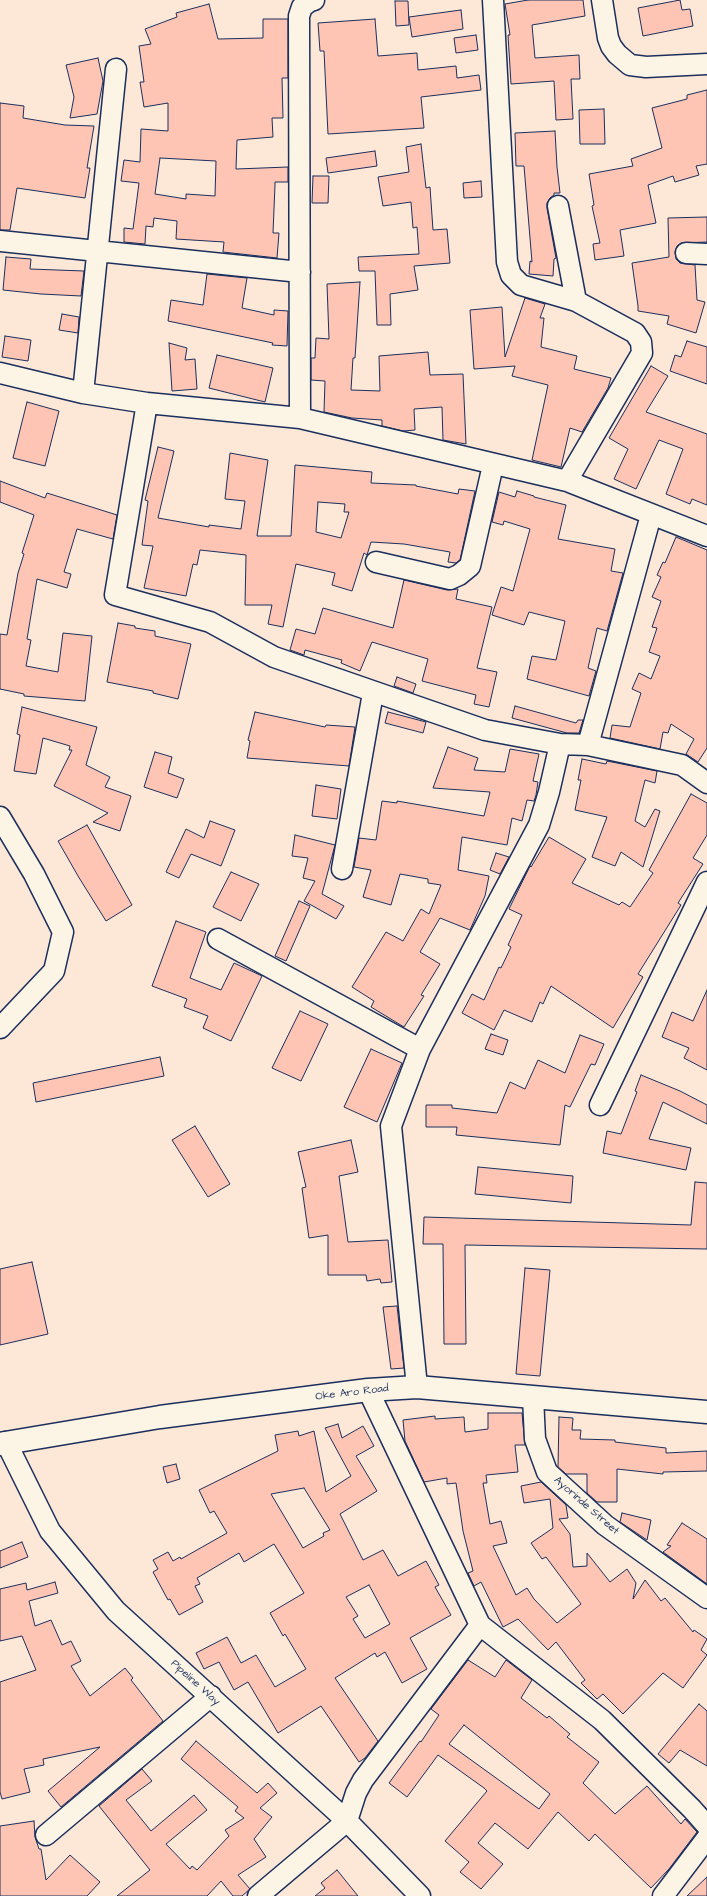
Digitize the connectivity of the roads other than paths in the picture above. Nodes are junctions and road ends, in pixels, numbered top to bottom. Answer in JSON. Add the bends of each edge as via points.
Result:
{"nodes":[{"id":1,"x":314,"y":0,"type":"edge"},
{"id":2,"x":493,"y":0,"type":"edge"},
{"id":3,"x":602,"y":0,"type":"edge"},
{"id":4,"x":707,"y":64,"type":"edge"},
{"id":5,"x":116,"y":69,"type":"dead end"},
{"id":6,"x":558,"y":206,"type":"dead end"},
{"id":7,"x":0,"y":241,"type":"edge"},
{"id":8,"x":98,"y":251,"type":"junction"},
{"id":9,"x":686,"y":253,"type":"dead end"},
{"id":10,"x":707,"y":254,"type":"edge"},
{"id":11,"x":300,"y":272,"type":"junction"},
{"id":12,"x":576,"y":301,"type":"junction"},
{"id":13,"x":0,"y":373,"type":"edge"},
{"id":14,"x":83,"y":393,"type":"junction"},
{"id":15,"x":147,"y":403,"type":"junction"},
{"id":16,"x":300,"y":418,"type":"junction"},
{"id":17,"x":493,"y":465,"type":"junction"},
{"id":18,"x":567,"y":481,"type":"junction"},
{"id":19,"x":652,"y":515,"type":"junction"},
{"id":20,"x":707,"y":536,"type":"edge"},
{"id":21,"x":376,"y":562,"type":"dead end"},
{"id":22,"x":374,"y":693,"type":"junction"},
{"id":23,"x":560,"y":744,"type":"junction"},
{"id":24,"x":588,"y":745,"type":"junction"},
{"id":25,"x":707,"y":783,"type":"edge"},
{"id":26,"x":0,"y":818,"type":"edge"},
{"id":27,"x":342,"y":869,"type":"dead end"},
{"id":28,"x":707,"y":882,"type":"edge"},
{"id":29,"x":218,"y":939,"type":"dead end"},
{"id":30,"x":0,"y":1028,"type":"edge"},
{"id":31,"x":420,"y":1049,"type":"junction"},
{"id":32,"x":600,"y":1106,"type":"dead end"},
{"id":33,"x":417,"y":1387,"type":"junction"},
{"id":34,"x":368,"y":1390,"type":"junction"},
{"id":35,"x":533,"y":1396,"type":"junction"},
{"id":36,"x":707,"y":1412,"type":"edge"},
{"id":37,"x":3,"y":1443,"type":"edge"},
{"id":38,"x":707,"y":1598,"type":"edge"},
{"id":39,"x":480,"y":1624,"type":"junction"},
{"id":40,"x":211,"y":1696,"type":"junction"},
{"id":41,"x":347,"y":1821,"type":"junction"},
{"id":42,"x":707,"y":1826,"type":"edge"},
{"id":43,"x":46,"y":1835,"type":"dead end"},
{"id":44,"x":707,"y":1838,"type":"edge"},
{"id":45,"x":258,"y":1896,"type":"edge"},
{"id":46,"x":420,"y":1896,"type":"edge"},
{"id":47,"x":662,"y":1896,"type":"edge"}],
"edges":[{"from":1,"to":11,"type":"street","via":[[302,7],[299,16]]},
{"from":2,"to":12,"type":"street","via":[[507,262],[511,275],[522,285]]},
{"from":3,"to":4,"type":"street","via":[[610,42],[617,54],[630,65],[646,67]]},
{"from":5,"to":8,"type":"street"},
{"from":6,"to":12,"type":"street"},
{"from":7,"to":8,"type":"street"},
{"from":8,"to":11,"type":"street"},
{"from":8,"to":14,"type":"street"},
{"from":9,"to":10,"type":"street"},
{"from":11,"to":16,"type":"street"},
{"from":12,"to":18,"type":"street","via":[[635,334],[642,353]]},
{"from":13,"to":14,"type":"street"},
{"from":14,"to":15,"type":"street"},
{"from":15,"to":16,"type":"street"},
{"from":15,"to":22,"type":"street","via":[[115,595],[210,622],[274,658]]},
{"from":16,"to":17,"type":"street"},
{"from":17,"to":18,"type":"street"},
{"from":17,"to":21,"type":"street","via":[[470,566],[450,579]]},
{"from":18,"to":19,"type":"street"},
{"from":19,"to":20,"type":"street"},
{"from":19,"to":24,"type":"street"},
{"from":22,"to":23,"type":"street","via":[[485,730]]},
{"from":22,"to":27,"type":"street"},
{"from":23,"to":24,"type":"street"},
{"from":23,"to":31,"type":"street","via":[[539,825]]},
{"from":24,"to":25,"type":"street","via":[[682,765]]},
{"from":26,"to":30,"type":"street","via":[[34,874],[63,932],[54,971]]},
{"from":28,"to":32,"type":"street"},
{"from":29,"to":31,"type":"street"},
{"from":31,"to":33,"type":"street","via":[[392,1126]]},
{"from":33,"to":34,"type":"main road","name":"Oke Aro Road"},
{"from":33,"to":35,"type":"main road","name":"Oke Aro Road"},
{"from":34,"to":37,"type":"main road","name":"Oke Aro Road","via":[[160,1417]]},
{"from":34,"to":39,"type":"street"},
{"from":35,"to":36,"type":"main road","name":"Oke Aro Road"},
{"from":35,"to":38,"type":"street","name":"Ayorinde Street","via":[[535,1439],[548,1472],[605,1525]]},
{"from":37,"to":40,"type":"street","name":"Pipeline Way","via":[[50,1530],[116,1612]]},
{"from":39,"to":41,"type":"street","via":[[363,1780],[356,1792]]},
{"from":39,"to":42,"type":"street","via":[[602,1720]]},
{"from":40,"to":41,"type":"street","name":"Pipeline Way"},
{"from":40,"to":43,"type":"street"},
{"from":41,"to":45,"type":"street"},
{"from":41,"to":46,"type":"street","name":"Pipeline Way"},
{"from":44,"to":47,"type":"street"}]}
